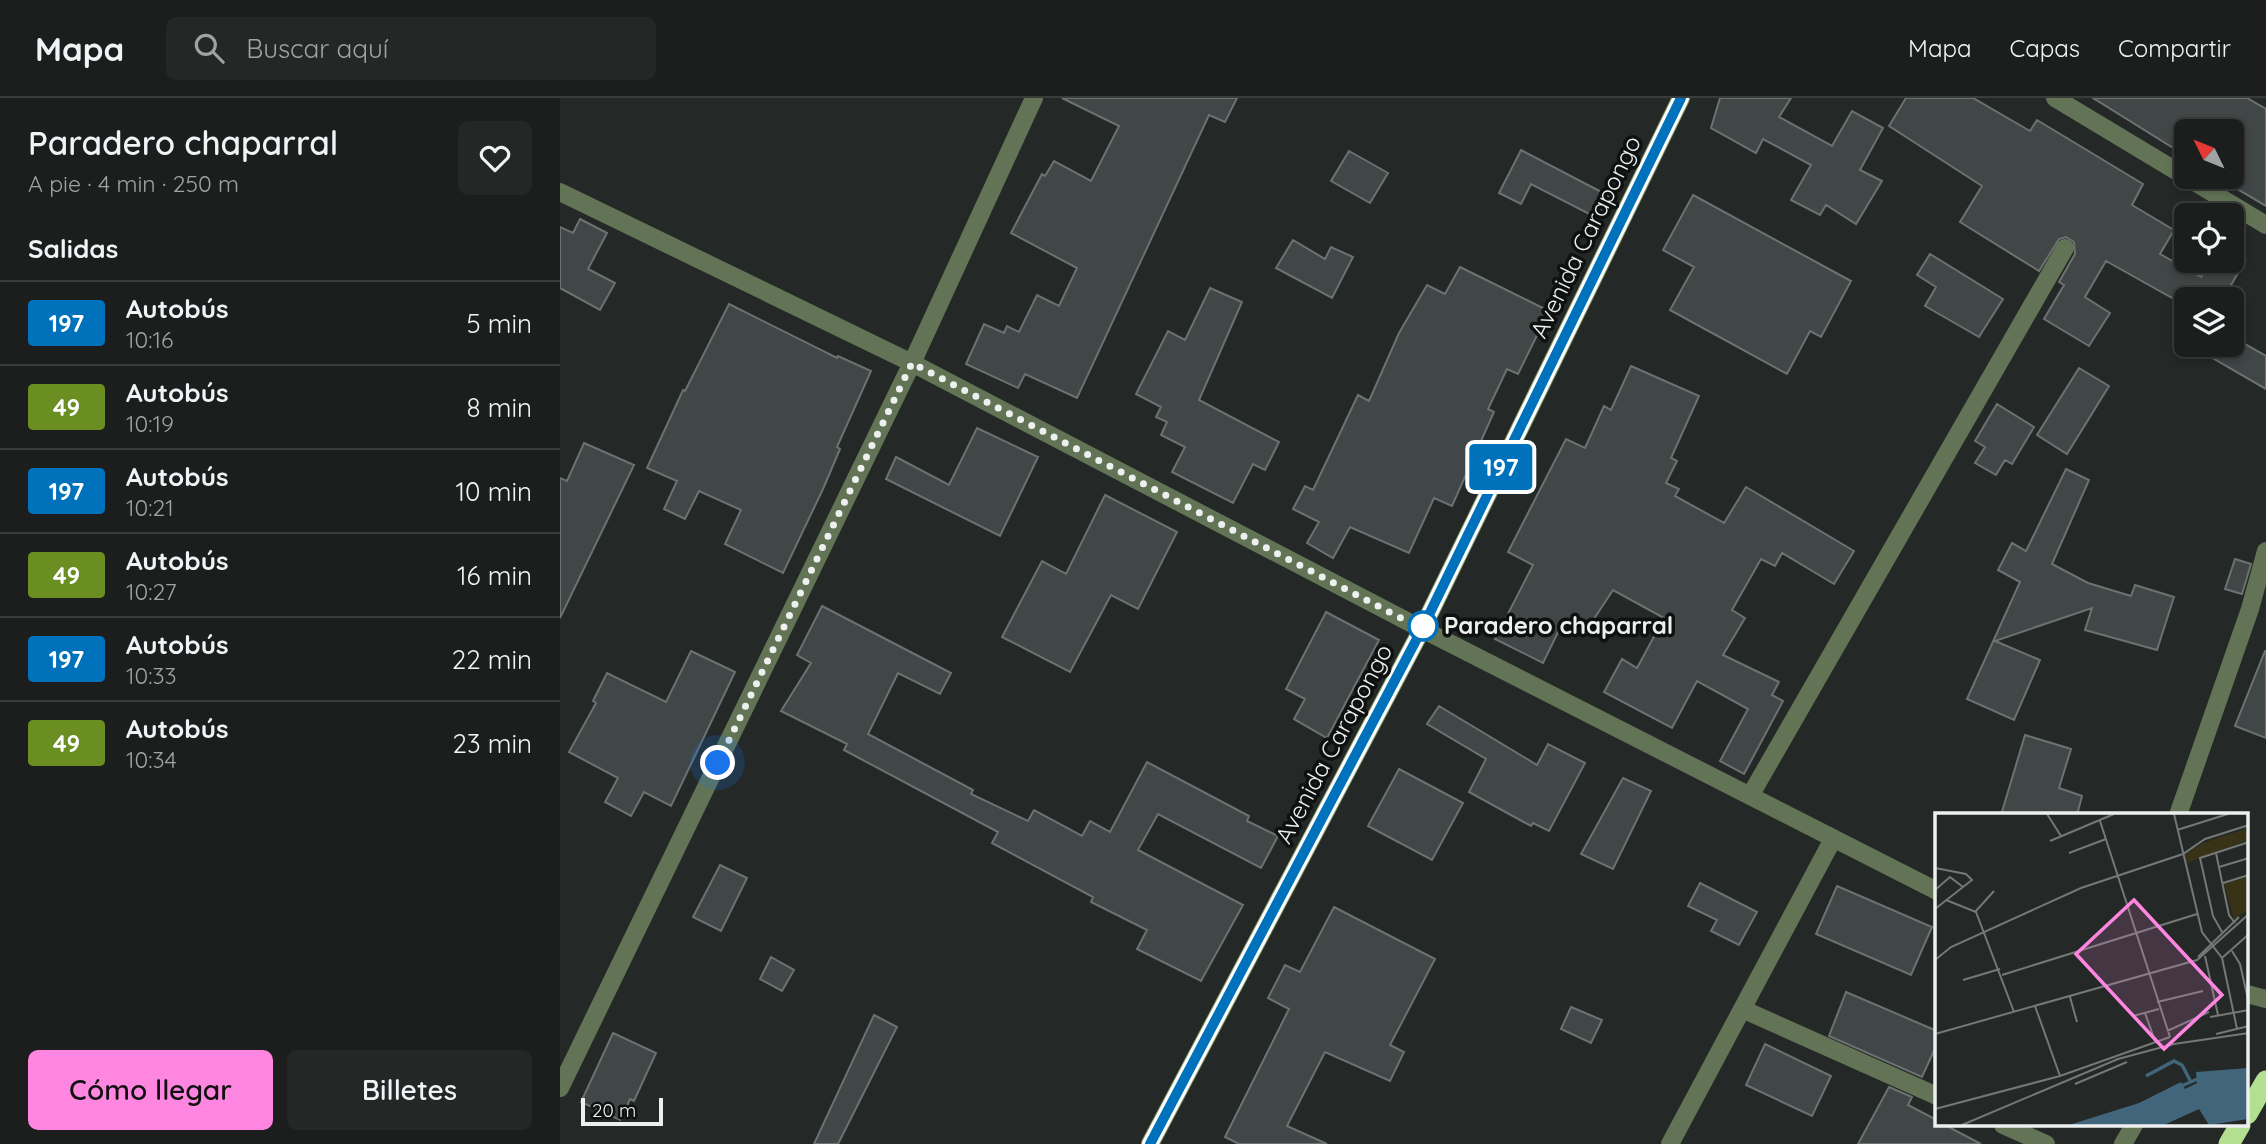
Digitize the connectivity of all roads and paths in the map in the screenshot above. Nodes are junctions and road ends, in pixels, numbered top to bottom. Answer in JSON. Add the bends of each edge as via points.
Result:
{"nodes":[{"id":1,"x":1034,"y":98,"type":"edge"},
{"id":2,"x":1681,"y":98,"type":"edge"},
{"id":3,"x":2055,"y":98,"type":"edge"},
{"id":4,"x":560,"y":192,"type":"edge"},
{"id":5,"x":2266,"y":225,"type":"edge"},
{"id":6,"x":2065,"y":248,"type":"dead end"},
{"id":7,"x":912,"y":363,"type":"junction"},
{"id":8,"x":2266,"y":551,"type":"edge"},
{"id":9,"x":1422,"y":629,"type":"junction"},
{"id":10,"x":1750,"y":796,"type":"junction"},
{"id":11,"x":2179,"y":813,"type":"edge"},
{"id":12,"x":1833,"y":839,"type":"junction"},
{"id":13,"x":1935,"y":890,"type":"edge"},
{"id":14,"x":2248,"y":994,"type":"edge"},
{"id":15,"x":2266,"y":999,"type":"edge"},
{"id":16,"x":1742,"y":1009,"type":"junction"},
{"id":17,"x":2266,"y":1081,"type":"edge"},
{"id":18,"x":560,"y":1088,"type":"edge"},
{"id":19,"x":1935,"y":1095,"type":"edge"},
{"id":20,"x":2248,"y":1112,"type":"edge"},
{"id":21,"x":2005,"y":1126,"type":"edge"},
{"id":22,"x":2133,"y":1126,"type":"edge"},
{"id":23,"x":2239,"y":1126,"type":"edge"},
{"id":24,"x":1150,"y":1144,"type":"edge"},
{"id":25,"x":1670,"y":1144,"type":"edge"},
{"id":26,"x":2046,"y":1144,"type":"edge"},
{"id":27,"x":2123,"y":1144,"type":"edge"},
{"id":28,"x":2229,"y":1144,"type":"edge"}],
"edges":[{"from":1,"to":7,"type":"street"},
{"from":2,"to":9,"type":"street","name":"Avenida Carapongo"},
{"from":3,"to":5,"type":"street"},
{"from":4,"to":7,"type":"street"},
{"from":6,"to":10,"type":"street"},
{"from":7,"to":9,"type":"street"},
{"from":7,"to":18,"type":"street"},
{"from":8,"to":11,"type":"street"},
{"from":9,"to":10,"type":"street"},
{"from":9,"to":24,"type":"street","name":"Avenida Carapongo"},
{"from":10,"to":12,"type":"street"},
{"from":12,"to":13,"type":"street"},
{"from":12,"to":16,"type":"street"},
{"from":14,"to":15,"type":"street"},
{"from":16,"to":19,"type":"street"},
{"from":16,"to":25,"type":"street"},
{"from":17,"to":20,"type":"highway"},
{"from":21,"to":26,"type":"street"},
{"from":22,"to":27,"type":"street"},
{"from":23,"to":28,"type":"highway"}]}
